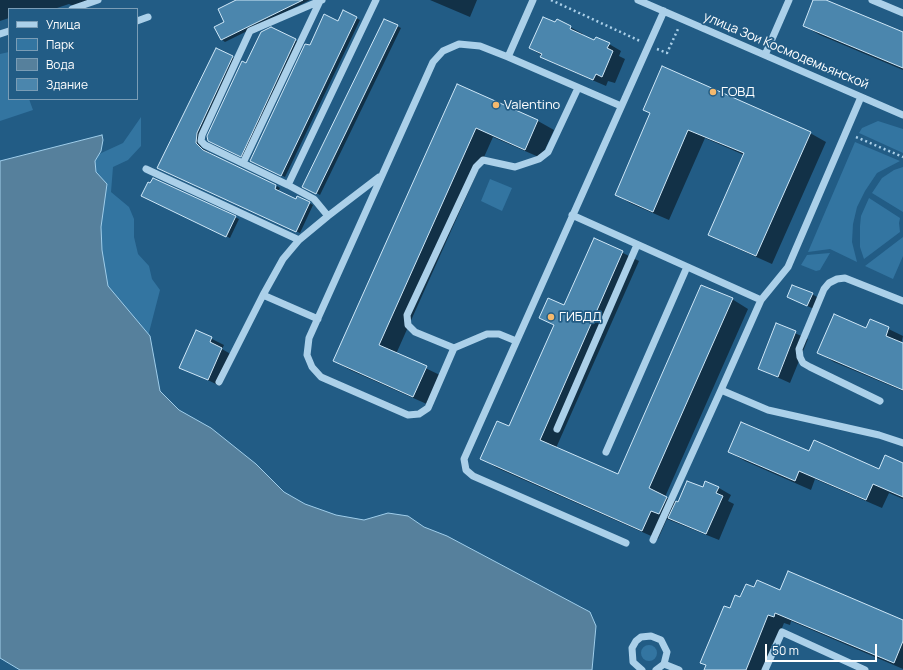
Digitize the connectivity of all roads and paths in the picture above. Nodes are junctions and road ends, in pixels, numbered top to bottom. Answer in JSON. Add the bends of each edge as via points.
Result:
{"nodes":[{"id":1,"x":98,"y":0,"type":"edge"},
{"id":2,"x":321,"y":0,"type":"edge"},
{"id":3,"x":376,"y":0,"type":"edge"},
{"id":4,"x":533,"y":0,"type":"edge"},
{"id":5,"x":551,"y":0,"type":"edge"},
{"id":6,"x":638,"y":0,"type":"edge"},
{"id":7,"x":789,"y":0,"type":"edge"},
{"id":8,"x":872,"y":0,"type":"edge"},
{"id":9,"x":75,"y":8,"type":"edge"},
{"id":10,"x":664,"y":11,"type":"junction"},
{"id":11,"x":903,"y":13,"type":"edge"},
{"id":12,"x":148,"y":17,"type":"dead end"},
{"id":13,"x":138,"y":21,"type":"edge"},
{"id":14,"x":685,"y":32,"type":"dead end"},
{"id":15,"x":649,"y":45,"type":"junction"},
{"id":16,"x":765,"y":55,"type":"junction"},
{"id":17,"x":508,"y":57,"type":"junction"},
{"id":18,"x":578,"y":88,"type":"junction"},
{"id":19,"x":861,"y":97,"type":"junction"},
{"id":20,"x":621,"y":106,"type":"junction"},
{"id":21,"x":903,"y":115,"type":"edge"},
{"id":22,"x":853,"y":116,"type":"junction"},
{"id":23,"x":903,"y":157,"type":"edge"},
{"id":24,"x":243,"y":163,"type":"junction"},
{"id":25,"x":146,"y":169,"type":"dead end"},
{"id":26,"x":380,"y":176,"type":"junction"},
{"id":27,"x":288,"y":185,"type":"junction"},
{"id":28,"x":572,"y":215,"type":"junction"},
{"id":29,"x":328,"y":216,"type":"junction"},
{"id":30,"x":299,"y":240,"type":"junction"},
{"id":31,"x":637,"y":244,"type":"junction"},
{"id":32,"x":687,"y":267,"type":"junction"},
{"id":33,"x":263,"y":296,"type":"junction"},
{"id":34,"x":761,"y":300,"type":"junction"},
{"id":35,"x":903,"y":301,"type":"edge"},
{"id":36,"x":318,"y":319,"type":"junction"},
{"id":37,"x":516,"y":341,"type":"junction"},
{"id":38,"x":454,"y":348,"type":"junction"},
{"id":39,"x":219,"y":382,"type":"dead end"},
{"id":40,"x":721,"y":390,"type":"junction"},
{"id":41,"x":880,"y":401,"type":"dead end"},
{"id":42,"x":557,"y":429,"type":"dead end"},
{"id":43,"x":903,"y":443,"type":"edge"},
{"id":44,"x":606,"y":452,"type":"dead end"},
{"id":45,"x":653,"y":540,"type":"dead end"},
{"id":46,"x":626,"y":543,"type":"dead end"},
{"id":47,"x":664,"y":664,"type":"junction"},
{"id":48,"x":642,"y":670,"type":"edge"},
{"id":49,"x":656,"y":670,"type":"edge"},
{"id":50,"x":679,"y":670,"type":"edge"},
{"id":51,"x":765,"y":670,"type":"edge"},
{"id":52,"x":864,"y":670,"type":"edge"}],
"edges":[{"from":1,"to":9,"type":"street"},
{"from":2,"to":24,"type":"street"},
{"from":2,"to":24,"type":"street","via":[[250,32],[201,141]]},
{"from":3,"to":27,"type":"street"},
{"from":4,"to":17,"type":"street"},
{"from":5,"to":15,"type":"path"},
{"from":6,"to":10,"type":"street","name":"улица Зои Космодемьянской"},
{"from":7,"to":16,"type":"street"},
{"from":8,"to":11,"type":"street"},
{"from":10,"to":15,"type":"street"},
{"from":10,"to":16,"type":"street","name":"улица Зои Космодемьянской"},
{"from":12,"to":13,"type":"street"},
{"from":14,"to":15,"type":"path","via":[[678,29],[667,53]]},
{"from":15,"to":20,"type":"street"},
{"from":16,"to":19,"type":"street","name":"улица Зои Космодемьянской"},
{"from":17,"to":18,"type":"street"},
{"from":17,"to":26,"type":"street","via":[[471,44],[459,44],[443,51],[432,62]]},
{"from":18,"to":20,"type":"street"},
{"from":18,"to":38,"type":"street","via":[[548,152],[539,159],[515,167],[483,160],[476,167],[408,315],[408,325],[415,332]]},
{"from":19,"to":21,"type":"street","name":"улица Зои Космодемьянской"},
{"from":19,"to":22,"type":"street"},
{"from":20,"to":28,"type":"street"},
{"from":22,"to":23,"type":"path","via":[[861,125],[856,137]]},
{"from":22,"to":34,"type":"street","via":[[788,267]]},
{"from":24,"to":27,"type":"street"},
{"from":25,"to":30,"type":"street"},
{"from":26,"to":29,"type":"street"},
{"from":26,"to":36,"type":"street"},
{"from":27,"to":29,"type":"street","via":[[314,199]]},
{"from":28,"to":31,"type":"street"},
{"from":28,"to":37,"type":"street"},
{"from":29,"to":30,"type":"street"},
{"from":30,"to":33,"type":"street","via":[[283,259]]},
{"from":31,"to":32,"type":"street"},
{"from":31,"to":42,"type":"street"},
{"from":32,"to":34,"type":"street"},
{"from":32,"to":44,"type":"street"},
{"from":33,"to":36,"type":"street"},
{"from":33,"to":39,"type":"street"},
{"from":34,"to":40,"type":"street"},
{"from":35,"to":41,"type":"street","via":[[845,278],[836,278],[824,289],[799,349],[803,363]]},
{"from":36,"to":38,"type":"street","via":[[309,338],[307,355],[312,367],[321,377],[408,416],[419,414],[428,408]]},
{"from":37,"to":38,"type":"street","via":[[499,334],[487,334]]},
{"from":37,"to":46,"type":"street","via":[[467,450],[464,460],[466,470],[473,476]]},
{"from":40,"to":43,"type":"street","via":[[768,410],[880,435]]},
{"from":40,"to":45,"type":"street"},
{"from":47,"to":48,"type":"street","via":[[667,652],[663,642],[655,636],[644,636],[636,641],[631,652],[633,662]]},
{"from":47,"to":49,"type":"street"},
{"from":47,"to":50,"type":"street"},
{"from":51,"to":52,"type":"street","via":[[782,632]]}]}
